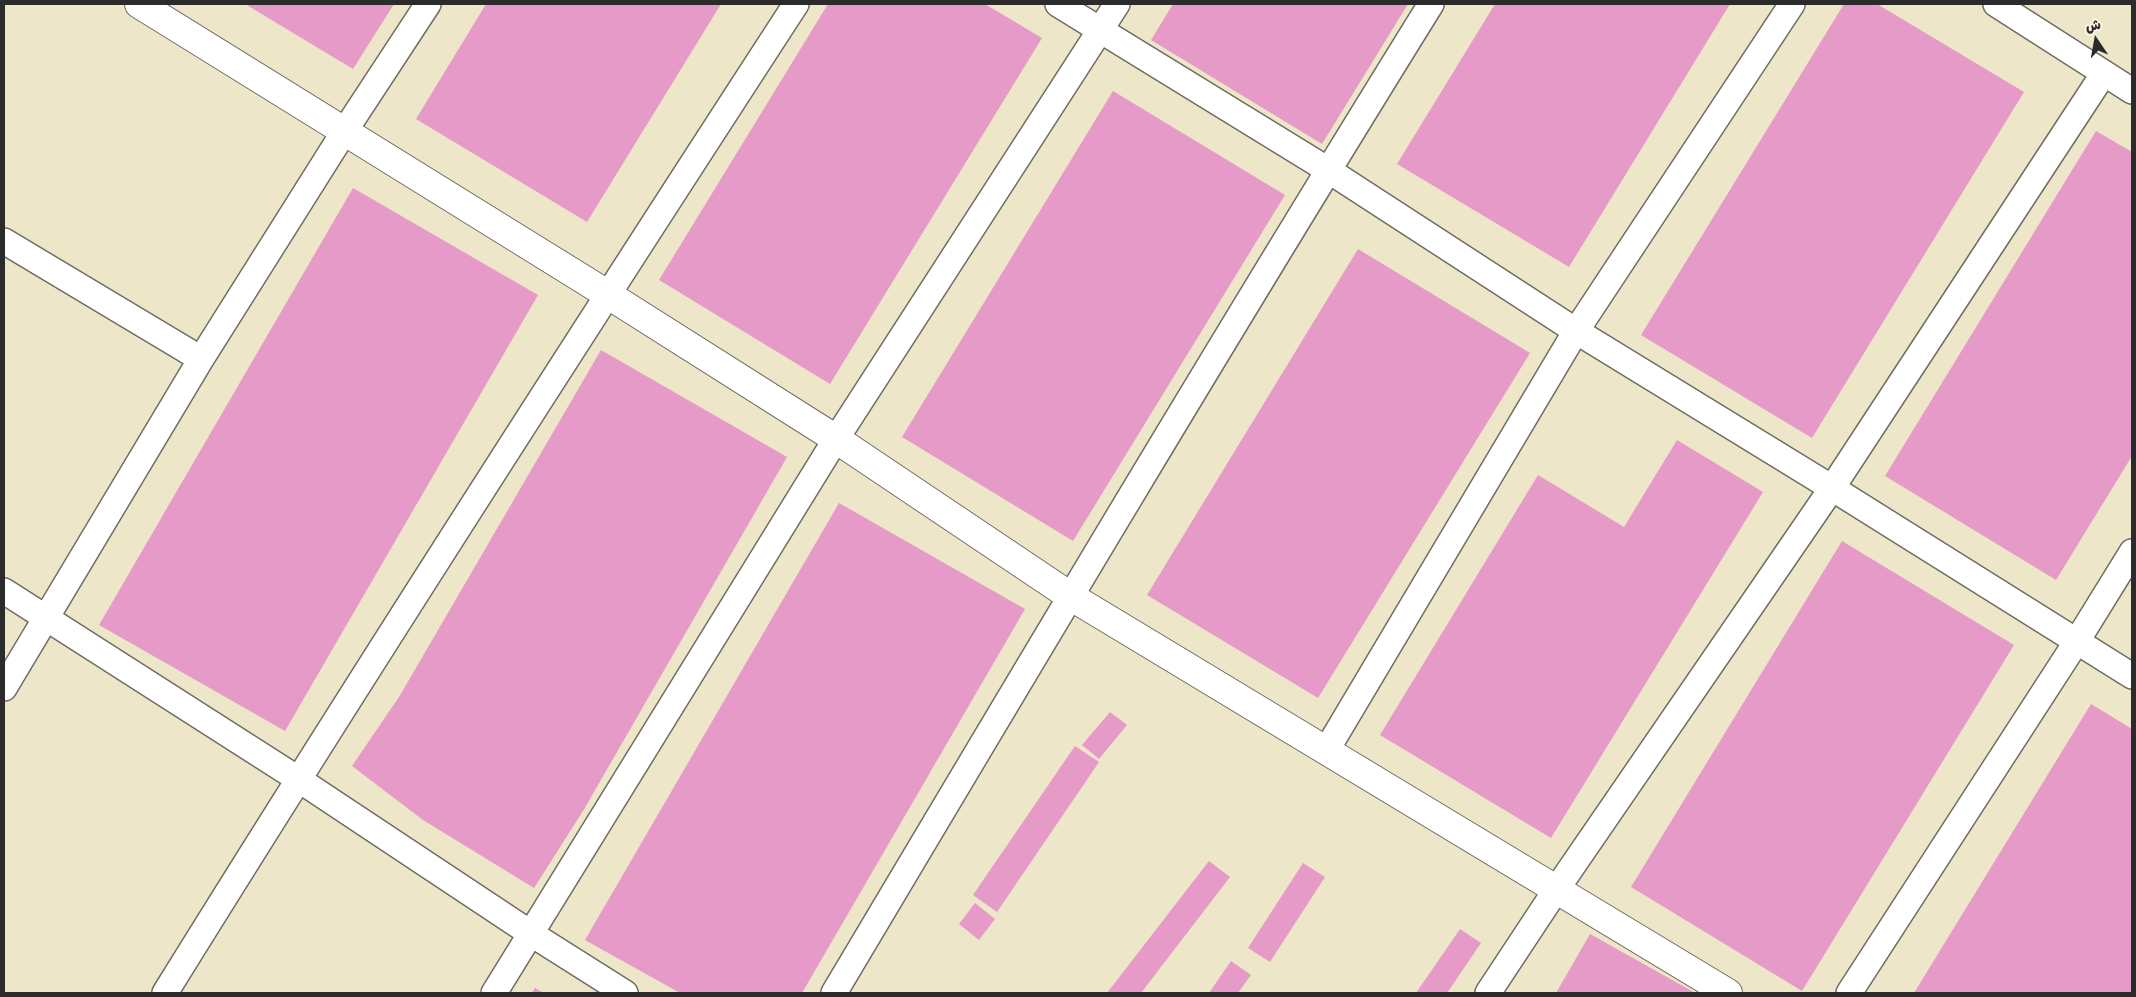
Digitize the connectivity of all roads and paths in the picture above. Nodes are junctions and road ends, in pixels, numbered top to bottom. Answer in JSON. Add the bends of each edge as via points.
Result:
{"nodes":[{"id":1,"x":139,"y":4,"type":"edge"},
{"id":2,"x":428,"y":4,"type":"edge"},
{"id":3,"x":796,"y":4,"type":"edge"},
{"id":4,"x":1058,"y":4,"type":"edge"},
{"id":5,"x":1117,"y":4,"type":"edge"},
{"id":6,"x":1430,"y":4,"type":"edge"},
{"id":7,"x":1792,"y":4,"type":"edge"},
{"id":8,"x":1996,"y":4,"type":"edge"},
{"id":9,"x":1101,"y":30,"type":"junction"},
{"id":10,"x":2104,"y":73,"type":"junction"},
{"id":11,"x":2132,"y":91,"type":"edge"},
{"id":12,"x":344,"y":132,"type":"junction"},
{"id":13,"x":1328,"y":170,"type":"junction"},
{"id":14,"x":4,"y":241,"type":"edge"},
{"id":15,"x":607,"y":294,"type":"junction"},
{"id":16,"x":1576,"y":331,"type":"junction"},
{"id":17,"x":201,"y":358,"type":"junction"},
{"id":18,"x":836,"y":439,"type":"junction"},
{"id":19,"x":1832,"y":488,"type":"junction"},
{"id":20,"x":2132,"y":552,"type":"edge"},
{"id":21,"x":4,"y":591,"type":"edge"},
{"id":22,"x":1070,"y":596,"type":"junction"},
{"id":23,"x":46,"y":618,"type":"junction"},
{"id":24,"x":2077,"y":641,"type":"junction"},
{"id":25,"x":2132,"y":676,"type":"edge"},
{"id":26,"x":4,"y":688,"type":"edge"},
{"id":27,"x":1326,"y":751,"type":"junction"},
{"id":28,"x":298,"y":779,"type":"junction"},
{"id":29,"x":1556,"y":890,"type":"junction"},
{"id":30,"x":530,"y":933,"type":"junction"},
{"id":31,"x":165,"y":993,"type":"edge"},
{"id":32,"x":494,"y":993,"type":"edge"},
{"id":33,"x":625,"y":993,"type":"edge"},
{"id":34,"x":834,"y":993,"type":"edge"},
{"id":35,"x":1488,"y":993,"type":"edge"},
{"id":36,"x":1728,"y":993,"type":"edge"},
{"id":37,"x":1849,"y":993,"type":"edge"}],
"edges":[{"from":1,"to":12,"type":"street"},
{"from":2,"to":12,"type":"street"},
{"from":3,"to":15,"type":"street"},
{"from":4,"to":9,"type":"street"},
{"from":5,"to":9,"type":"street"},
{"from":6,"to":13,"type":"street"},
{"from":7,"to":16,"type":"street"},
{"from":8,"to":10,"type":"street"},
{"from":9,"to":13,"type":"street"},
{"from":9,"to":18,"type":"street"},
{"from":10,"to":11,"type":"street"},
{"from":10,"to":19,"type":"street"},
{"from":12,"to":15,"type":"street"},
{"from":12,"to":17,"type":"street"},
{"from":13,"to":16,"type":"street"},
{"from":13,"to":22,"type":"street"},
{"from":14,"to":17,"type":"street"},
{"from":15,"to":18,"type":"street"},
{"from":15,"to":28,"type":"street"},
{"from":16,"to":19,"type":"street"},
{"from":16,"to":27,"type":"street"},
{"from":17,"to":23,"type":"street"},
{"from":18,"to":22,"type":"street"},
{"from":18,"to":30,"type":"street"},
{"from":19,"to":24,"type":"street"},
{"from":19,"to":29,"type":"street"},
{"from":20,"to":24,"type":"street"},
{"from":21,"to":23,"type":"street"},
{"from":22,"to":27,"type":"street"},
{"from":22,"to":34,"type":"street"},
{"from":23,"to":26,"type":"street"},
{"from":23,"to":28,"type":"street"},
{"from":24,"to":25,"type":"street"},
{"from":24,"to":37,"type":"street"},
{"from":27,"to":29,"type":"street"},
{"from":28,"to":30,"type":"street"},
{"from":28,"to":31,"type":"street"},
{"from":29,"to":35,"type":"street"},
{"from":29,"to":36,"type":"street"},
{"from":30,"to":32,"type":"street"},
{"from":30,"to":33,"type":"street"}]}
